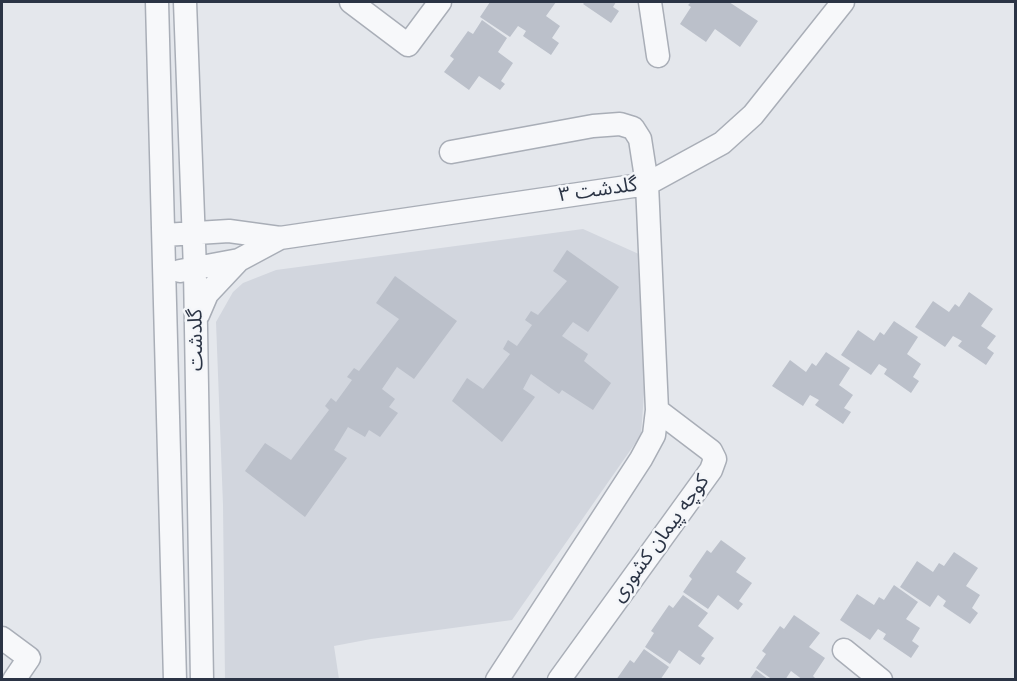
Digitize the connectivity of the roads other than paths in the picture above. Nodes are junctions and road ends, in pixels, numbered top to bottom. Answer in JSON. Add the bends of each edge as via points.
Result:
{"nodes":[{"id":1,"x":157,"y":2,"type":"edge"},
{"id":2,"x":185,"y":2,"type":"edge"},
{"id":3,"x":351,"y":2,"type":"edge"},
{"id":4,"x":440,"y":2,"type":"edge"},
{"id":5,"x":650,"y":2,"type":"edge"},
{"id":6,"x":843,"y":2,"type":"edge"},
{"id":7,"x":658,"y":56,"type":"dead end"},
{"id":8,"x":451,"y":152,"type":"dead end"},
{"id":9,"x":647,"y":184,"type":"junction"},
{"id":10,"x":192,"y":196,"type":"junction"},
{"id":11,"x":229,"y":231,"type":"junction"},
{"id":12,"x":193,"y":234,"type":"junction"},
{"id":13,"x":164,"y":236,"type":"junction"},
{"id":14,"x":280,"y":238,"type":"junction"},
{"id":15,"x":239,"y":260,"type":"junction"},
{"id":16,"x":195,"y":270,"type":"junction"},
{"id":17,"x":165,"y":272,"type":"junction"},
{"id":18,"x":196,"y":320,"type":"junction"},
{"id":19,"x":657,"y":410,"type":"junction"},
{"id":20,"x":2,"y":638,"type":"edge"},
{"id":21,"x":844,"y":650,"type":"dead end"},
{"id":22,"x":14,"y":680,"type":"edge"},
{"id":23,"x":175,"y":680,"type":"edge"},
{"id":24,"x":202,"y":680,"type":"edge"},
{"id":25,"x":497,"y":680,"type":"edge"},
{"id":26,"x":559,"y":680,"type":"edge"},
{"id":27,"x":881,"y":680,"type":"edge"}],
"edges":[{"from":1,"to":13,"type":"street","name":"گلدشت"},
{"from":2,"to":10,"type":"street","name":"گلدشت"},
{"from":3,"to":4,"type":"street","via":[[408,45]]},
{"from":5,"to":7,"type":"street"},
{"from":6,"to":9,"type":"street","name":"گلدشت ۳","via":[[753,115],[722,143]]},
{"from":8,"to":9,"type":"street","via":[[620,124],[633,128],[640,139]]},
{"from":9,"to":14,"type":"street","name":"گلدشت ۳"},
{"from":9,"to":19,"type":"street"},
{"from":10,"to":11,"type":"street","via":[[215,222]]},
{"from":10,"to":12,"type":"street","name":"گلدشت"},
{"from":11,"to":12,"type":"street"},
{"from":11,"to":14,"type":"street"},
{"from":12,"to":13,"type":"street"},
{"from":12,"to":16,"type":"street","name":"گلدشت"},
{"from":13,"to":17,"type":"street","name":"گلدشت"},
{"from":14,"to":15,"type":"street"},
{"from":15,"to":16,"type":"street"},
{"from":15,"to":18,"type":"street","via":[[207,294]]},
{"from":16,"to":17,"type":"street"},
{"from":16,"to":18,"type":"street","name":"گلدشت"},
{"from":17,"to":23,"type":"street","name":"گلدشت"},
{"from":18,"to":24,"type":"street","name":"گلدشت"},
{"from":19,"to":25,"type":"street","via":[[654,435],[641,459]]},
{"from":19,"to":26,"type":"street","name":"کوچه پیمان کشوری","via":[[711,451],[715,459],[711,470]]},
{"from":20,"to":22,"type":"street","via":[[29,658]]},
{"from":21,"to":27,"type":"street"}]}
